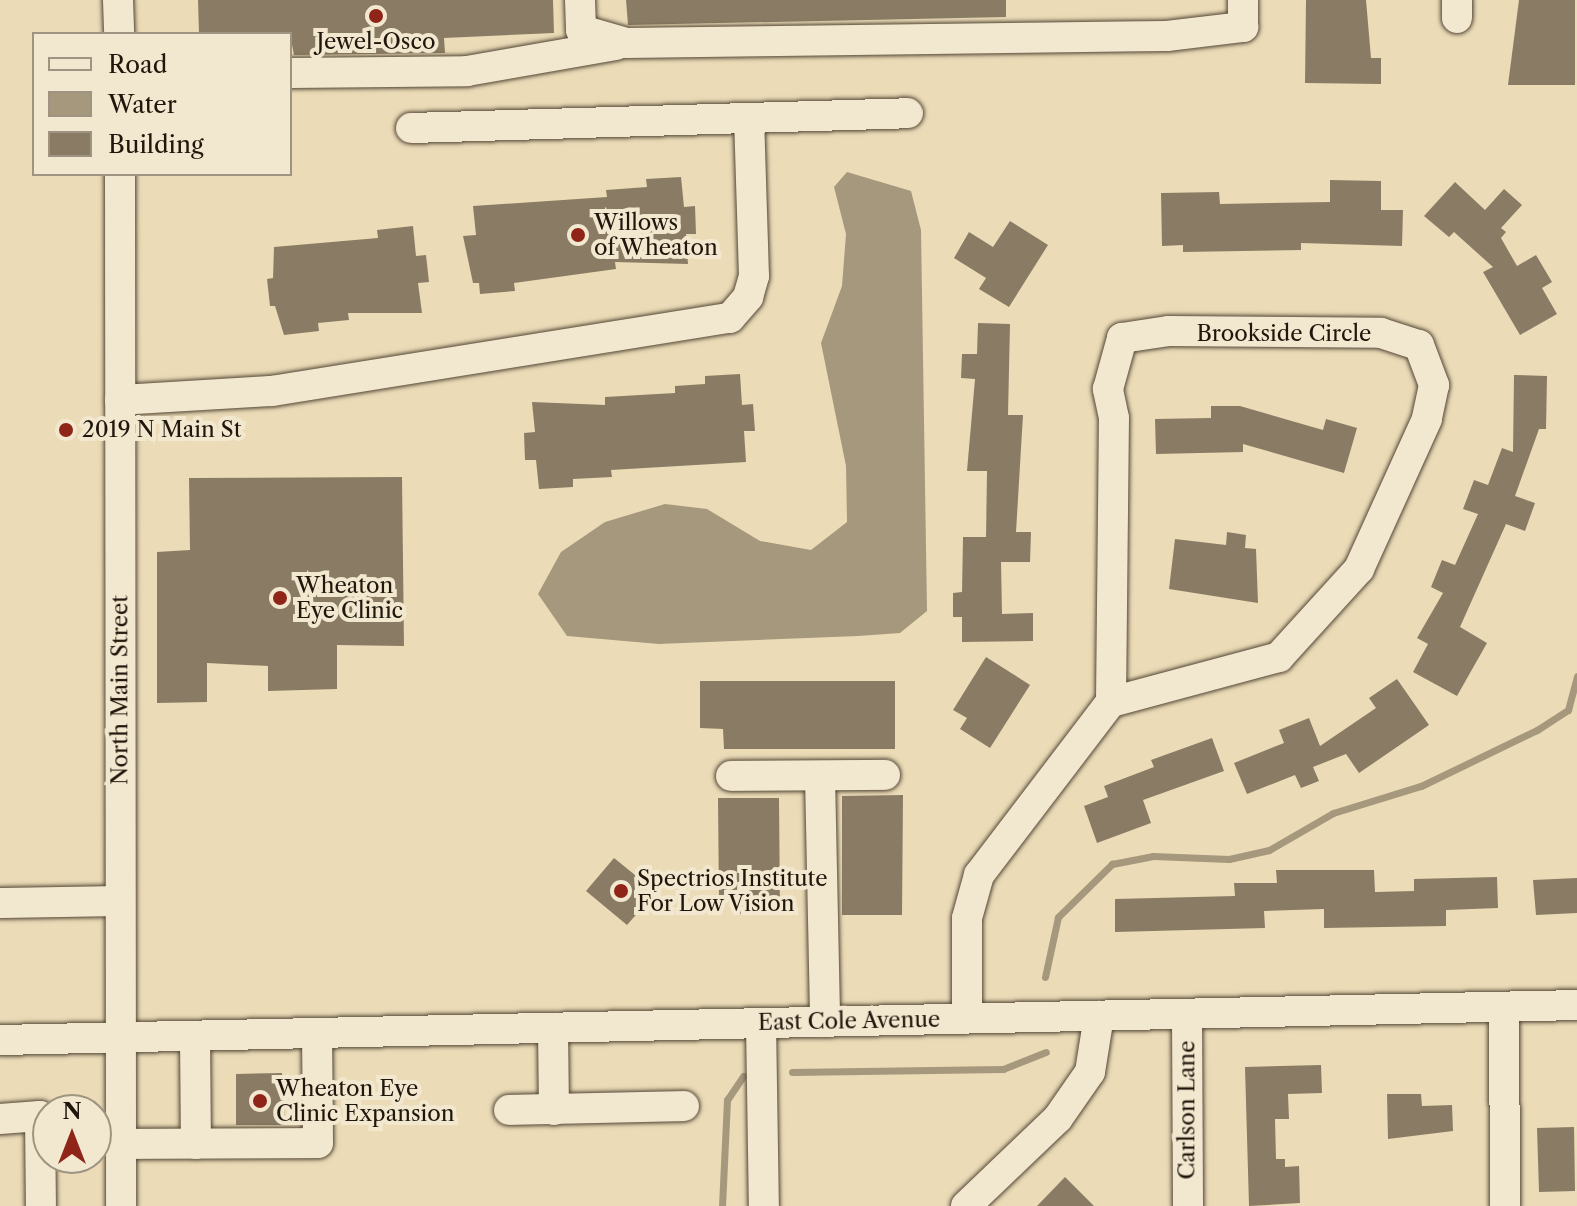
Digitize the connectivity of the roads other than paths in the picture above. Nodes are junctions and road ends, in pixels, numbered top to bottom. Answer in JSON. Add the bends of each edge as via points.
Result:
{"nodes":[{"id":1,"x":118,"y":0,"type":"edge"},
{"id":2,"x":580,"y":0,"type":"edge"},
{"id":3,"x":1243,"y":0,"type":"edge"},
{"id":4,"x":119,"y":32,"type":"edge"},
{"id":5,"x":626,"y":43,"type":"junction"},
{"id":6,"x":292,"y":73,"type":"edge"},
{"id":7,"x":908,"y":113,"type":"dead end"},
{"id":8,"x":749,"y":119,"type":"junction"},
{"id":9,"x":411,"y":128,"type":"dead end"},
{"id":10,"x":120,"y":176,"type":"edge"},
{"id":11,"x":120,"y":400,"type":"junction"},
{"id":12,"x":1111,"y":702,"type":"junction"},
{"id":13,"x":885,"y":775,"type":"dead end"},
{"id":14,"x":731,"y":776,"type":"dead end"},
{"id":15,"x":820,"y":776,"type":"junction"},
{"id":16,"x":120,"y":901,"type":"junction"},
{"id":17,"x":0,"y":903,"type":"edge"},
{"id":18,"x":1577,"y":1005,"type":"edge"},
{"id":19,"x":1504,"y":1007,"type":"junction"},
{"id":20,"x":1187,"y":1014,"type":"junction"},
{"id":21,"x":1099,"y":1016,"type":"junction"},
{"id":22,"x":967,"y":1018,"type":"junction"},
{"id":23,"x":825,"y":1022,"type":"junction"},
{"id":24,"x":761,"y":1023,"type":"junction"},
{"id":25,"x":553,"y":1028,"type":"junction"},
{"id":26,"x":317,"y":1033,"type":"junction"},
{"id":27,"x":195,"y":1036,"type":"junction"},
{"id":28,"x":121,"y":1037,"type":"junction"},
{"id":29,"x":0,"y":1040,"type":"edge"},
{"id":30,"x":684,"y":1106,"type":"dead end"},
{"id":31,"x":509,"y":1110,"type":"dead end"},
{"id":32,"x":554,"y":1110,"type":"junction"},
{"id":33,"x":0,"y":1119,"type":"edge"},
{"id":34,"x":121,"y":1144,"type":"junction"},
{"id":35,"x":196,"y":1144,"type":"junction"},
{"id":36,"x":41,"y":1206,"type":"edge"},
{"id":37,"x":121,"y":1206,"type":"edge"},
{"id":38,"x":764,"y":1206,"type":"edge"},
{"id":39,"x":966,"y":1206,"type":"edge"},
{"id":40,"x":1188,"y":1206,"type":"edge"},
{"id":41,"x":1505,"y":1206,"type":"edge"}],
"edges":[{"from":1,"to":4,"type":"street"},
{"from":2,"to":5,"type":"street","via":[[581,30]]},
{"from":3,"to":5,"type":"street","via":[[1243,27],[1167,36]]},
{"from":5,"to":6,"type":"street","via":[[467,71]]},
{"from":7,"to":8,"type":"street"},
{"from":8,"to":9,"type":"street"},
{"from":8,"to":11,"type":"street","via":[[754,276],[748,297],[730,318],[272,391]]},
{"from":10,"to":11,"type":"street","name":"North Main Street"},
{"from":11,"to":16,"type":"street","name":"North Main Street"},
{"from":12,"to":12,"type":"street","name":"Brookside Circle","via":[[1114,418],[1108,389],[1122,338],[1169,331],[1381,333],[1419,345],[1434,385],[1427,419],[1359,569],[1279,657]]},
{"from":12,"to":22,"type":"street","via":[[979,875],[967,918]]},
{"from":13,"to":15,"type":"street"},
{"from":14,"to":15,"type":"street"},
{"from":15,"to":23,"type":"street"},
{"from":16,"to":17,"type":"street"},
{"from":16,"to":28,"type":"street","name":"North Main Street"},
{"from":18,"to":19,"type":"street","name":"East Cole Avenue"},
{"from":19,"to":20,"type":"street","name":"East Cole Avenue"},
{"from":19,"to":41,"type":"street"},
{"from":20,"to":21,"type":"street","name":"East Cole Avenue"},
{"from":20,"to":40,"type":"street","name":"Carlson Lane"},
{"from":21,"to":22,"type":"street","name":"East Cole Avenue"},
{"from":21,"to":39,"type":"street","via":[[1090,1072],[1058,1118]]},
{"from":22,"to":23,"type":"street","name":"East Cole Avenue"},
{"from":23,"to":24,"type":"street","name":"East Cole Avenue"},
{"from":24,"to":25,"type":"street","name":"East Cole Avenue"},
{"from":24,"to":38,"type":"street"},
{"from":25,"to":26,"type":"street","name":"East Cole Avenue"},
{"from":25,"to":32,"type":"street"},
{"from":26,"to":27,"type":"street","name":"East Cole Avenue"},
{"from":26,"to":35,"type":"street","via":[[318,1143]]},
{"from":27,"to":28,"type":"street","name":"East Cole Avenue"},
{"from":27,"to":35,"type":"street"},
{"from":28,"to":29,"type":"street","name":"East Cole Avenue"},
{"from":28,"to":34,"type":"street","name":"North Main Street"},
{"from":30,"to":32,"type":"street"},
{"from":31,"to":32,"type":"street"},
{"from":33,"to":36,"type":"street","via":[[40,1116]]},
{"from":34,"to":35,"type":"street"},
{"from":34,"to":37,"type":"street","name":"North Main Street"}]}
